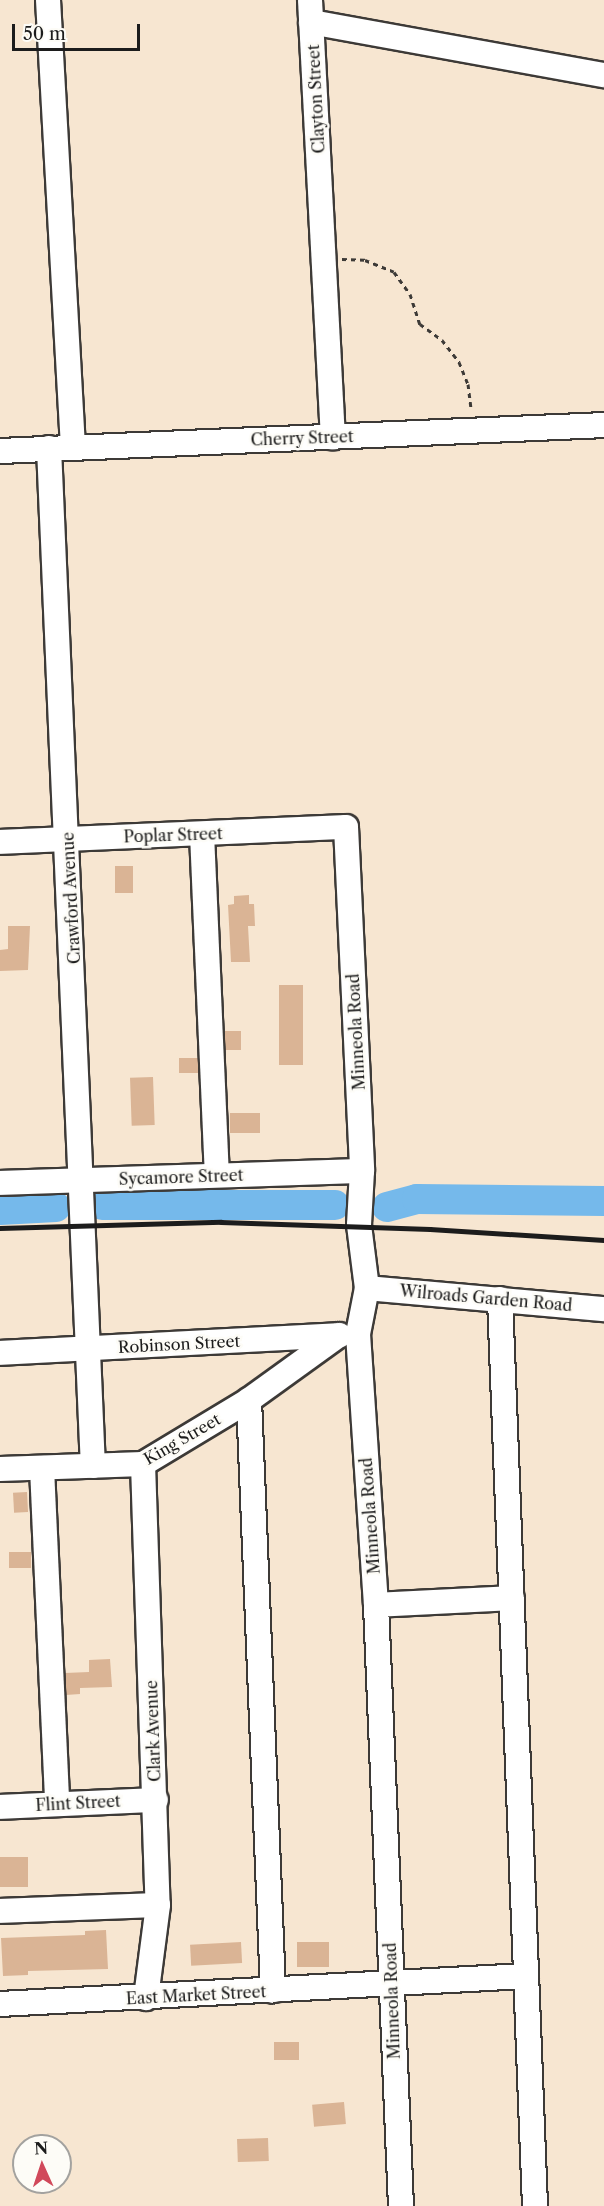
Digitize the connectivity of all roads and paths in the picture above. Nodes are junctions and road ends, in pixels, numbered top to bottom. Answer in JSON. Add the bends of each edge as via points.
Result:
{"nodes":[{"id":1,"x":48,"y":0,"type":"edge"},
{"id":2,"x":310,"y":11,"type":"edge"},
{"id":3,"x":604,"y":75,"type":"edge"},
{"id":4,"x":325,"y":260,"type":"junction"},
{"id":5,"x":604,"y":425,"type":"edge"},
{"id":6,"x":473,"y":430,"type":"junction"},
{"id":7,"x":333,"y":437,"type":"junction"},
{"id":8,"x":61,"y":448,"type":"junction"},
{"id":9,"x":0,"y":451,"type":"edge"},
{"id":10,"x":346,"y":827,"type":"joint"},
{"id":11,"x":202,"y":834,"type":"junction"},
{"id":12,"x":68,"y":839,"type":"junction"},
{"id":13,"x":0,"y":842,"type":"edge"},
{"id":14,"x":362,"y":1171,"type":"junction"},
{"id":15,"x":217,"y":1175,"type":"junction"},
{"id":16,"x":83,"y":1180,"type":"junction"},
{"id":17,"x":0,"y":1183,"type":"edge"},
{"id":18,"x":368,"y":1288,"type":"junction"},
{"id":19,"x":500,"y":1299,"type":"junction"},
{"id":20,"x":604,"y":1309,"type":"edge"},
{"id":21,"x":348,"y":1335,"type":"junction"},
{"id":22,"x":87,"y":1348,"type":"junction"},
{"id":23,"x":0,"y":1353,"type":"edge"},
{"id":24,"x":249,"y":1400,"type":"junction"},
{"id":25,"x":143,"y":1464,"type":"junction"},
{"id":26,"x":93,"y":1466,"type":"junction"},
{"id":27,"x":42,"y":1468,"type":"junction"},
{"id":28,"x":0,"y":1469,"type":"edge"},
{"id":29,"x":512,"y":1598,"type":"junction"},
{"id":30,"x":376,"y":1605,"type":"junction"},
{"id":31,"x":156,"y":1800,"type":"junction"},
{"id":32,"x":57,"y":1804,"type":"junction"},
{"id":33,"x":0,"y":1807,"type":"edge"},
{"id":34,"x":158,"y":1905,"type":"junction"},
{"id":35,"x":0,"y":1911,"type":"edge"},
{"id":36,"x":526,"y":1976,"type":"junction"},
{"id":37,"x":392,"y":1984,"type":"junction"},
{"id":38,"x":273,"y":1991,"type":"junction"},
{"id":39,"x":146,"y":1998,"type":"junction"},
{"id":40,"x":0,"y":2004,"type":"edge"},
{"id":41,"x":401,"y":2206,"type":"edge"},
{"id":42,"x":535,"y":2206,"type":"edge"}],
"edges":[{"from":1,"to":8,"type":"street","name":"Crawford Avenue"},
{"from":2,"to":3,"type":"street","name":"Clayton Street"},
{"from":2,"to":4,"type":"street","name":"Clayton Street"},
{"from":4,"to":6,"type":"path","via":[[365,260],[394,273],[410,294],[420,324],[442,340],[459,362],[468,384]]},
{"from":4,"to":7,"type":"street","name":"Clayton Street"},
{"from":5,"to":6,"type":"street","name":"Cherry Street"},
{"from":6,"to":7,"type":"street","name":"Cherry Street"},
{"from":7,"to":8,"type":"street","name":"Cherry Street"},
{"from":8,"to":9,"type":"street","name":"Cherry Street"},
{"from":8,"to":12,"type":"street","name":"Crawford Avenue"},
{"from":10,"to":11,"type":"street","name":"Poplar Street"},
{"from":10,"to":14,"type":"street","name":"Minneola Road"},
{"from":11,"to":12,"type":"street","name":"Poplar Street"},
{"from":11,"to":15,"type":"street"},
{"from":12,"to":13,"type":"street","name":"Poplar Street"},
{"from":12,"to":16,"type":"street","name":"Crawford Avenue"},
{"from":14,"to":15,"type":"street","name":"Sycamore Street"},
{"from":14,"to":18,"type":"street","name":"Minneola Road","via":[[359,1226]]},
{"from":15,"to":16,"type":"street","name":"Sycamore Street"},
{"from":16,"to":17,"type":"street","name":"Sycamore Street"},
{"from":16,"to":22,"type":"street","name":"Crawford Avenue"},
{"from":18,"to":19,"type":"street","name":"Wilroads Garden Road"},
{"from":18,"to":21,"type":"street","name":"Minneola Road"},
{"from":19,"to":20,"type":"street","name":"Wilroads Garden Road"},
{"from":19,"to":29,"type":"street"},
{"from":21,"to":22,"type":"street","name":"Robinson Street"},
{"from":21,"to":24,"type":"street","name":"King Street"},
{"from":21,"to":30,"type":"street","name":"Minneola Road"},
{"from":22,"to":23,"type":"street","name":"Robinson Street"},
{"from":22,"to":26,"type":"street","name":"Crawford Avenue"},
{"from":24,"to":25,"type":"street","name":"King Street"},
{"from":24,"to":38,"type":"street"},
{"from":25,"to":26,"type":"street","name":"King Street"},
{"from":25,"to":31,"type":"street","name":"Clark Avenue"},
{"from":26,"to":27,"type":"street","name":"King Street"},
{"from":27,"to":28,"type":"street","name":"King Street"},
{"from":27,"to":32,"type":"street"},
{"from":29,"to":30,"type":"street"},
{"from":29,"to":36,"type":"street"},
{"from":30,"to":37,"type":"street","name":"Minneola Road"},
{"from":31,"to":32,"type":"street","name":"Flint Street"},
{"from":31,"to":34,"type":"street","name":"Clark Avenue"},
{"from":32,"to":33,"type":"street","name":"Flint Street"},
{"from":34,"to":35,"type":"street"},
{"from":34,"to":39,"type":"street","name":"Clark Avenue"},
{"from":36,"to":37,"type":"street","name":"East Market Street"},
{"from":36,"to":42,"type":"street"},
{"from":37,"to":38,"type":"street","name":"East Market Street"},
{"from":37,"to":41,"type":"street","name":"Minneola Road"},
{"from":38,"to":39,"type":"street","name":"East Market Street"},
{"from":39,"to":40,"type":"street","name":"East Market Street"}]}
